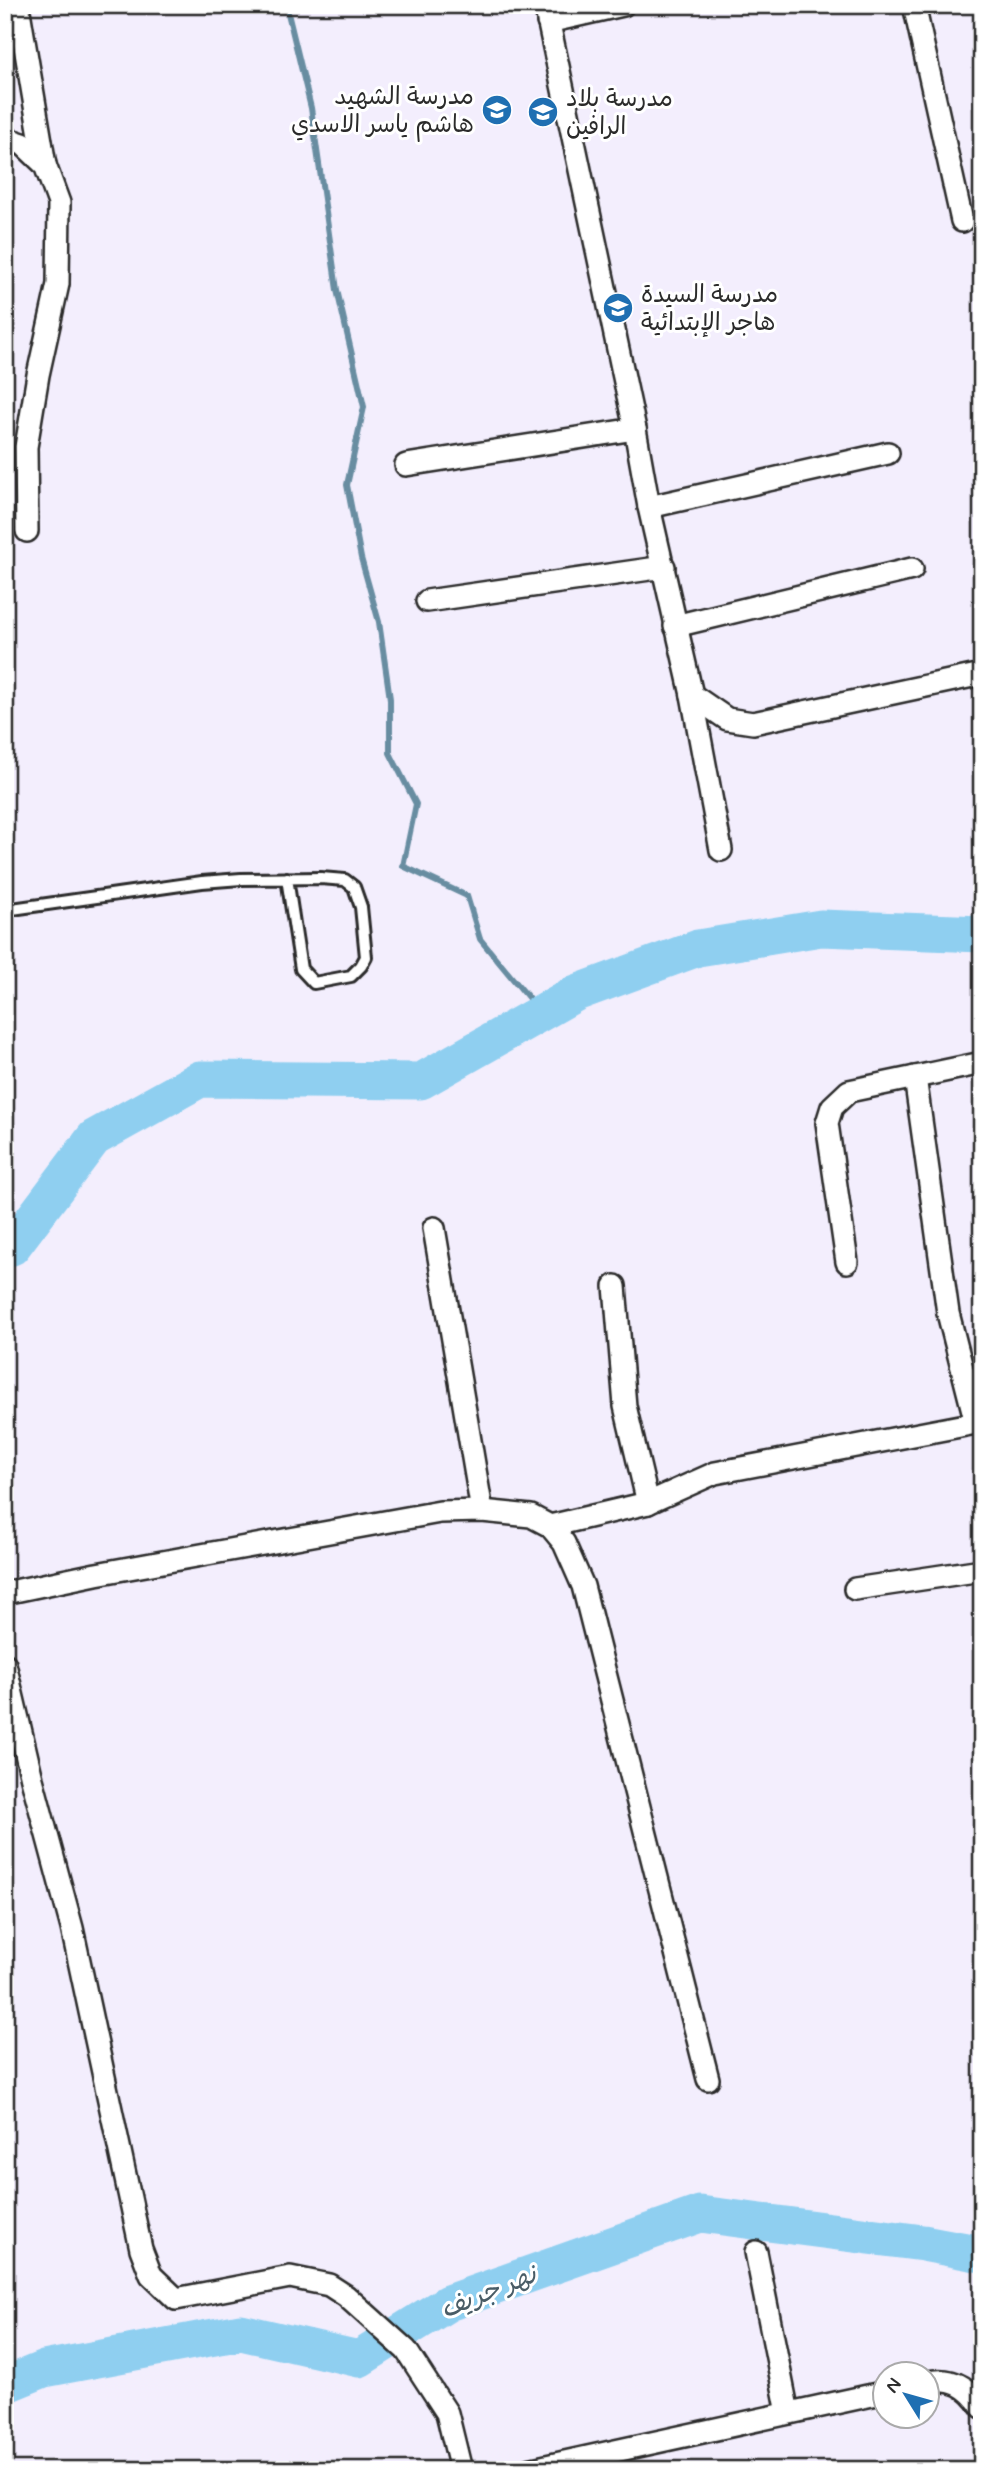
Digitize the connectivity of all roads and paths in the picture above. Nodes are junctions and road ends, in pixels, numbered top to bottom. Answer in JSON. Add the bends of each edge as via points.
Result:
{"nodes":[{"id":1,"x":18,"y":5,"type":"edge"},
{"id":2,"x":623,"y":5,"type":"edge"},
{"id":3,"x":914,"y":5,"type":"edge"},
{"id":4,"x":546,"y":14,"type":"edge"},
{"id":5,"x":5,"y":138,"type":"edge"},
{"id":6,"x":45,"y":165,"type":"junction"},
{"id":7,"x":962,"y":221,"type":"dead end"},
{"id":8,"x":635,"y":429,"type":"junction"},
{"id":9,"x":888,"y":453,"type":"dead end"},
{"id":10,"x":406,"y":466,"type":"dead end"},
{"id":11,"x":649,"y":507,"type":"junction"},
{"id":12,"x":27,"y":531,"type":"dead end"},
{"id":13,"x":664,"y":567,"type":"junction"},
{"id":14,"x":912,"y":569,"type":"dead end"},
{"id":15,"x":427,"y":601,"type":"dead end"},
{"id":16,"x":675,"y":626,"type":"junction"},
{"id":17,"x":982,"y":674,"type":"edge"},
{"id":18,"x":692,"y":695,"type":"junction"},
{"id":19,"x":721,"y":850,"type":"dead end"},
{"id":20,"x":287,"y":878,"type":"junction"},
{"id":21,"x":5,"y":911,"type":"edge"},
{"id":22,"x":982,"y":1063,"type":"edge"},
{"id":23,"x":915,"y":1077,"type":"junction"},
{"id":24,"x":434,"y":1228,"type":"dead end"},
{"id":25,"x":848,"y":1262,"type":"dead end"},
{"id":26,"x":615,"y":1286,"type":"dead end"},
{"id":27,"x":979,"y":1421,"type":"edge"},
{"id":28,"x":648,"y":1503,"type":"junction"},
{"id":29,"x":482,"y":1511,"type":"junction"},
{"id":30,"x":550,"y":1526,"type":"junction"},
{"id":31,"x":982,"y":1570,"type":"edge"},
{"id":32,"x":855,"y":1589,"type":"dead end"},
{"id":33,"x":5,"y":1593,"type":"edge"},
{"id":34,"x":5,"y":1664,"type":"edge"},
{"id":35,"x":708,"y":2079,"type":"dead end"},
{"id":36,"x":756,"y":2252,"type":"dead end"},
{"id":37,"x":942,"y":2379,"type":"edge"},
{"id":38,"x":872,"y":2395,"type":"edge"},
{"id":39,"x":982,"y":2407,"type":"edge"},
{"id":40,"x":788,"y":2413,"type":"junction"},
{"id":41,"x":461,"y":2470,"type":"edge"},
{"id":42,"x":528,"y":2470,"type":"edge"}],
"edges":[{"from":1,"to":6,"type":"street"},
{"from":2,"to":4,"type":"street"},
{"from":3,"to":7,"type":"street"},
{"from":4,"to":8,"type":"street"},
{"from":5,"to":6,"type":"street","via":[[23,144]]},
{"from":6,"to":12,"type":"street","via":[[59,203],[58,284],[26,447]]},
{"from":8,"to":10,"type":"street"},
{"from":8,"to":11,"type":"street"},
{"from":9,"to":11,"type":"street"},
{"from":11,"to":13,"type":"street"},
{"from":13,"to":15,"type":"street"},
{"from":13,"to":16,"type":"street"},
{"from":14,"to":16,"type":"street"},
{"from":16,"to":18,"type":"street"},
{"from":17,"to":18,"type":"street","via":[[753,723],[727,719]]},
{"from":18,"to":19,"type":"street"},
{"from":20,"to":20,"type":"lane","via":[[345,880],[355,887],[366,957],[351,976],[314,983],[301,969]]},
{"from":20,"to":21,"type":"lane","via":[[202,882]]},
{"from":22,"to":23,"type":"street"},
{"from":23,"to":25,"type":"street","via":[[849,1091],[832,1107],[827,1123]]},
{"from":23,"to":27,"type":"street","via":[[948,1312]]},
{"from":24,"to":29,"type":"street"},
{"from":26,"to":28,"type":"street","via":[[625,1406]]},
{"from":27,"to":28,"type":"street","via":[[715,1474]]},
{"from":28,"to":30,"type":"street"},
{"from":29,"to":30,"type":"street","via":[[531,1516]]},
{"from":29,"to":33,"type":"street","via":[[440,1512]]},
{"from":30,"to":35,"type":"street","via":[[564,1543],[583,1586]]},
{"from":31,"to":32,"type":"street"},
{"from":34,"to":41,"type":"street","via":[[72,1928],[141,2249],[152,2274],[176,2299],[290,2277],[329,2285],[406,2350],[447,2413]]},
{"from":36,"to":40,"type":"street"},
{"from":37,"to":39,"type":"street","via":[[961,2384]]},
{"from":38,"to":40,"type":"street"},
{"from":40,"to":42,"type":"street"}]}
